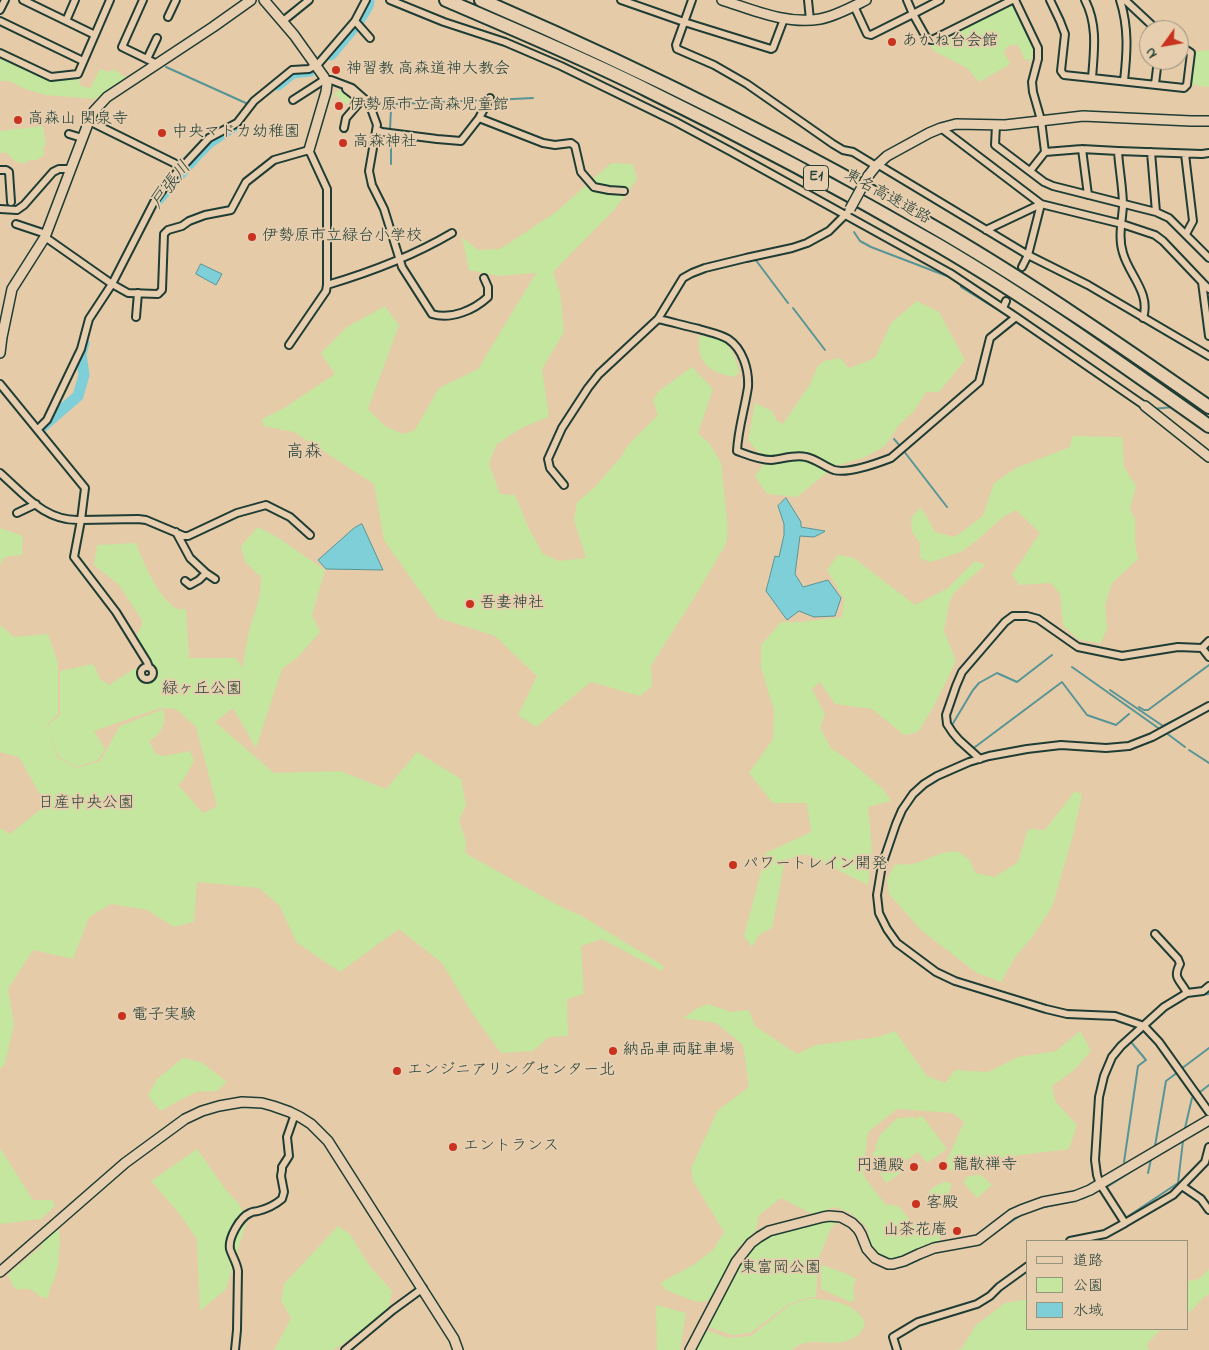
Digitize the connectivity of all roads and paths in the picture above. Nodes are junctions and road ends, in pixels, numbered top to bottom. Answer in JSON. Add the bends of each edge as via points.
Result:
{"nodes":[{"id":1,"x":5,"y":0,"type":"edge"},
{"id":2,"x":24,"y":0,"type":"edge"},
{"id":3,"x":75,"y":0,"type":"edge"},
{"id":4,"x":110,"y":0,"type":"edge"},
{"id":5,"x":143,"y":0,"type":"edge"},
{"id":6,"x":176,"y":0,"type":"edge"},
{"id":7,"x":251,"y":0,"type":"edge"},
{"id":8,"x":264,"y":0,"type":"edge"},
{"id":9,"x":309,"y":0,"type":"edge"},
{"id":10,"x":366,"y":0,"type":"edge"},
{"id":11,"x":390,"y":0,"type":"edge"},
{"id":12,"x":446,"y":0,"type":"edge"},
{"id":13,"x":481,"y":0,"type":"edge"},
{"id":14,"x":622,"y":0,"type":"edge"},
{"id":15,"x":692,"y":0,"type":"edge"},
{"id":16,"x":722,"y":0,"type":"edge"},
{"id":17,"x":808,"y":0,"type":"edge"},
{"id":18,"x":866,"y":0,"type":"edge"},
{"id":19,"x":907,"y":0,"type":"edge"},
{"id":20,"x":940,"y":0,"type":"edge"},
{"id":21,"x":1013,"y":0,"type":"edge"},
{"id":22,"x":1050,"y":0,"type":"edge"},
{"id":23,"x":1085,"y":0,"type":"edge"},
{"id":24,"x":1120,"y":0,"type":"edge"},
{"id":25,"x":1125,"y":0,"type":"edge"},
{"id":26,"x":630,"y":2,"type":"edge"},
{"id":27,"x":38,"y":3,"type":"edge"},
{"id":28,"x":854,"y":6,"type":"junction"},
{"id":29,"x":0,"y":10,"type":"edge"},
{"id":30,"x":914,"y":14,"type":"junction"},
{"id":31,"x":168,"y":17,"type":"dead end"},
{"id":32,"x":784,"y":19,"type":"junction"},
{"id":33,"x":66,"y":20,"type":"junction"},
{"id":34,"x":810,"y":20,"type":"junction"},
{"id":35,"x":1146,"y":20,"type":"edge"},
{"id":36,"x":0,"y":21,"type":"edge"},
{"id":37,"x":283,"y":21,"type":"junction"},
{"id":38,"x":355,"y":21,"type":"junction"},
{"id":39,"x":684,"y":22,"type":"junction"},
{"id":40,"x":95,"y":35,"type":"junction"},
{"id":41,"x":157,"y":38,"type":"dead end"},
{"id":42,"x":370,"y":38,"type":"dead end"},
{"id":43,"x":1189,"y":51,"type":"edge"},
{"id":44,"x":0,"y":53,"type":"edge"},
{"id":45,"x":147,"y":59,"type":"junction"},
{"id":46,"x":83,"y":61,"type":"junction"},
{"id":47,"x":157,"y":64,"type":"junction"},
{"id":48,"x":316,"y":65,"type":"junction"},
{"id":49,"x":1189,"y":68,"type":"edge"},
{"id":50,"x":1157,"y":70,"type":"edge"},
{"id":51,"x":1189,"y":70,"type":"edge"},
{"id":52,"x":1092,"y":78,"type":"junction"},
{"id":53,"x":325,"y":80,"type":"junction"},
{"id":54,"x":1124,"y":81,"type":"junction"},
{"id":55,"x":1155,"y":84,"type":"junction"},
{"id":56,"x":346,"y":86,"type":"junction"},
{"id":57,"x":490,"y":98,"type":"dead end"},
{"id":58,"x":293,"y":100,"type":"dead end"},
{"id":59,"x":479,"y":118,"type":"junction"},
{"id":60,"x":1041,"y":120,"type":"junction"},
{"id":61,"x":1209,"y":120,"type":"edge"},
{"id":62,"x":89,"y":122,"type":"junction"},
{"id":63,"x":996,"y":125,"type":"junction"},
{"id":64,"x":344,"y":128,"type":"dead end"},
{"id":65,"x":941,"y":128,"type":"junction"},
{"id":66,"x":377,"y":130,"type":"junction"},
{"id":67,"x":69,"y":134,"type":"dead end"},
{"id":68,"x":82,"y":138,"type":"junction"},
{"id":69,"x":1082,"y":149,"type":"junction"},
{"id":70,"x":310,"y":150,"type":"junction"},
{"id":71,"x":1044,"y":152,"type":"junction"},
{"id":72,"x":1118,"y":152,"type":"junction"},
{"id":73,"x":1151,"y":152,"type":"junction"},
{"id":74,"x":1209,"y":153,"type":"edge"},
{"id":75,"x":1185,"y":154,"type":"junction"},
{"id":76,"x":877,"y":165,"type":"junction"},
{"id":77,"x":182,"y":167,"type":"junction"},
{"id":78,"x":70,"y":169,"type":"junction"},
{"id":79,"x":0,"y":170,"type":"edge"},
{"id":80,"x":1030,"y":171,"type":"junction"},
{"id":81,"x":624,"y":191,"type":"dead end"},
{"id":82,"x":1088,"y":195,"type":"junction"},
{"id":83,"x":12,"y":202,"type":"dead end"},
{"id":84,"x":1041,"y":204,"type":"junction"},
{"id":85,"x":1123,"y":204,"type":"junction"},
{"id":86,"x":0,"y":209,"type":"edge"},
{"id":87,"x":847,"y":212,"type":"junction"},
{"id":88,"x":1156,"y":212,"type":"junction"},
{"id":89,"x":16,"y":224,"type":"dead end"},
{"id":90,"x":1122,"y":224,"type":"junction"},
{"id":91,"x":986,"y":230,"type":"junction"},
{"id":92,"x":452,"y":232,"type":"dead end"},
{"id":93,"x":1186,"y":234,"type":"junction"},
{"id":94,"x":46,"y":236,"type":"junction"},
{"id":95,"x":1028,"y":255,"type":"junction"},
{"id":96,"x":1209,"y":258,"type":"edge"},
{"id":97,"x":399,"y":260,"type":"junction"},
{"id":98,"x":1022,"y":267,"type":"dead end"},
{"id":99,"x":484,"y":278,"type":"dead end"},
{"id":100,"x":1202,"y":282,"type":"junction"},
{"id":101,"x":112,"y":284,"type":"junction"},
{"id":102,"x":328,"y":285,"type":"junction"},
{"id":103,"x":1209,"y":289,"type":"edge"},
{"id":104,"x":138,"y":293,"type":"junction"},
{"id":105,"x":1006,"y":301,"type":"dead end"},
{"id":106,"x":1003,"y":308,"type":"junction"},
{"id":107,"x":136,"y":316,"type":"dead end"},
{"id":108,"x":1016,"y":317,"type":"junction"},
{"id":109,"x":1143,"y":318,"type":"junction"},
{"id":110,"x":658,"y":319,"type":"junction"},
{"id":111,"x":1209,"y":336,"type":"edge"},
{"id":112,"x":289,"y":345,"type":"dead end"},
{"id":113,"x":0,"y":353,"type":"edge"},
{"id":114,"x":1209,"y":356,"type":"edge"},
{"id":115,"x":0,"y":384,"type":"edge"},
{"id":116,"x":1145,"y":406,"type":"joint"},
{"id":117,"x":1209,"y":407,"type":"edge"},
{"id":118,"x":1209,"y":426,"type":"edge"},
{"id":119,"x":38,"y":429,"type":"junction"},
{"id":120,"x":1209,"y":457,"type":"edge"},
{"id":121,"x":0,"y":473,"type":"edge"},
{"id":122,"x":564,"y":485,"type":"dead end"},
{"id":123,"x":36,"y":504,"type":"junction"},
{"id":124,"x":17,"y":513,"type":"dead end"},
{"id":125,"x":81,"y":520,"type":"junction"},
{"id":126,"x":176,"y":532,"type":"junction"},
{"id":127,"x":310,"y":535,"type":"dead end"},
{"id":128,"x":206,"y":573,"type":"junction"},
{"id":129,"x":216,"y":579,"type":"dead end"},
{"id":130,"x":186,"y":581,"type":"dead end"},
{"id":131,"x":1209,"y":641,"type":"edge"},
{"id":132,"x":1202,"y":648,"type":"junction"},
{"id":133,"x":1209,"y":657,"type":"edge"},
{"id":134,"x":148,"y":667,"type":"dead end"},
{"id":135,"x":1209,"y":706,"type":"edge"},
{"id":136,"x":980,"y":759,"type":"junction"},
{"id":137,"x":1155,"y":934,"type":"dead end"},
{"id":138,"x":1209,"y":986,"type":"edge"},
{"id":139,"x":1187,"y":993,"type":"junction"},
{"id":140,"x":1144,"y":1026,"type":"junction"},
{"id":141,"x":1209,"y":1112,"type":"edge"},
{"id":142,"x":295,"y":1114,"type":"junction"},
{"id":143,"x":1209,"y":1120,"type":"edge"},
{"id":144,"x":1209,"y":1147,"type":"edge"},
{"id":145,"x":1100,"y":1184,"type":"junction"},
{"id":146,"x":1182,"y":1186,"type":"junction"},
{"id":147,"x":1209,"y":1210,"type":"edge"},
{"id":148,"x":1125,"y":1223,"type":"junction"},
{"id":149,"x":1075,"y":1240,"type":"edge"},
{"id":150,"x":1026,"y":1267,"type":"edge"},
{"id":151,"x":0,"y":1272,"type":"edge"},
{"id":152,"x":423,"y":1288,"type":"junction"},
{"id":153,"x":235,"y":1350,"type":"edge"},
{"id":154,"x":345,"y":1350,"type":"edge"},
{"id":155,"x":458,"y":1350,"type":"edge"},
{"id":156,"x":690,"y":1350,"type":"edge"},
{"id":157,"x":897,"y":1350,"type":"edge"}],
"edges":[{"from":1,"to":29,"type":"street"},
{"from":2,"to":27,"type":"street"},
{"from":3,"to":33,"type":"street"},
{"from":4,"to":40,"type":"street"},
{"from":5,"to":45,"type":"street","via":[[122,47]]},
{"from":6,"to":31,"type":"street"},
{"from":7,"to":47,"type":"street"},
{"from":8,"to":37,"type":"street"},
{"from":9,"to":37,"type":"street"},
{"from":10,"to":38,"type":"street"},
{"from":11,"to":87,"type":"street","via":[[562,66]]},
{"from":12,"to":118,"type":"highway","name":"東名高速道路","number":"E1","via":[[645,89],[878,211],[1072,330]]},
{"from":13,"to":117,"type":"highway","name":"東名高速道路","number":"E1","via":[[650,76],[744,123],[939,230],[1078,317]]},
{"from":14,"to":26,"type":"street"},
{"from":15,"to":39,"type":"street"},
{"from":16,"to":32,"type":"street"},
{"from":17,"to":34,"type":"street"},
{"from":18,"to":28,"type":"street"},
{"from":19,"to":30,"type":"street"},
{"from":20,"to":30,"type":"street"},
{"from":21,"to":30,"type":"street","via":[[932,40],[927,39]]},
{"from":21,"to":60,"type":"street","via":[[1038,48],[1032,92]]},
{"from":22,"to":52,"type":"street","via":[[1065,34],[1061,71],[1064,75]]},
{"from":23,"to":52,"type":"street","via":[[1095,39]]},
{"from":24,"to":54,"type":"street","via":[[1127,40]]},
{"from":25,"to":35,"type":"street"},
{"from":26,"to":39,"type":"street"},
{"from":27,"to":33,"type":"street"},
{"from":28,"to":30,"type":"street","via":[[871,36]]},
{"from":28,"to":34,"type":"street"},
{"from":32,"to":34,"type":"street"},
{"from":32,"to":39,"type":"street","via":[[771,49]]},
{"from":33,"to":40,"type":"street"},
{"from":36,"to":46,"type":"street"},
{"from":37,"to":48,"type":"street"},
{"from":38,"to":42,"type":"street"},
{"from":38,"to":48,"type":"street"},
{"from":39,"to":76,"type":"street","via":[[677,49],[733,76],[833,144]]},
{"from":40,"to":46,"type":"street"},
{"from":41,"to":45,"type":"street"},
{"from":43,"to":49,"type":"street"},
{"from":44,"to":46,"type":"street","via":[[51,76],[78,74]]},
{"from":45,"to":47,"type":"street"},
{"from":47,"to":62,"type":"street","via":[[107,96]]},
{"from":48,"to":53,"type":"street"},
{"from":48,"to":77,"type":"street","via":[[292,70],[254,100],[237,123],[209,138]]},
{"from":50,"to":55,"type":"street"},
{"from":51,"to":55,"type":"street","via":[[1184,88]]},
{"from":52,"to":54,"type":"street"},
{"from":53,"to":56,"type":"street"},
{"from":53,"to":58,"type":"street"},
{"from":53,"to":70,"type":"street","via":[[326,92]]},
{"from":54,"to":55,"type":"street"},
{"from":56,"to":64,"type":"street","via":[[360,101],[346,118]]},
{"from":56,"to":66,"type":"street","via":[[370,103]]},
{"from":57,"to":59,"type":"street"},
{"from":59,"to":66,"type":"street","via":[[461,141]]},
{"from":59,"to":81,"type":"street","via":[[543,143],[571,143],[575,146],[582,172],[594,187]]},
{"from":60,"to":61,"type":"street","via":[[1083,116]]},
{"from":60,"to":63,"type":"street"},
{"from":60,"to":71,"type":"street"},
{"from":62,"to":68,"type":"street"},
{"from":62,"to":77,"type":"street"},
{"from":63,"to":65,"type":"street","via":[[956,124]]},
{"from":63,"to":80,"type":"street","via":[[995,145]]},
{"from":65,"to":76,"type":"street","via":[[887,156]]},
{"from":65,"to":84,"type":"street"},
{"from":66,"to":97,"type":"street","via":[[370,176],[384,208]]},
{"from":67,"to":68,"type":"street"},
{"from":68,"to":78,"type":"street"},
{"from":69,"to":71,"type":"street"},
{"from":69,"to":72,"type":"street"},
{"from":69,"to":82,"type":"street"},
{"from":70,"to":102,"type":"street","via":[[327,189]]},
{"from":70,"to":104,"type":"street","via":[[267,165],[246,182],[231,210],[205,215],[168,230],[164,234],[162,290],[156,294]]},
{"from":71,"to":80,"type":"street"},
{"from":72,"to":73,"type":"street"},
{"from":72,"to":85,"type":"street"},
{"from":73,"to":75,"type":"street"},
{"from":73,"to":88,"type":"street"},
{"from":74,"to":75,"type":"street"},
{"from":75,"to":93,"type":"street","via":[[1193,222]]},
{"from":76,"to":87,"type":"street","bridge":true},
{"from":76,"to":91,"type":"street"},
{"from":77,"to":101,"type":"street","via":[[154,202]]},
{"from":78,"to":86,"type":"street","via":[[53,172],[17,210]]},
{"from":78,"to":94,"type":"street"},
{"from":79,"to":83,"type":"street","via":[[9,172]]},
{"from":80,"to":82,"type":"street","via":[[1053,186]]},
{"from":82,"to":85,"type":"street"},
{"from":84,"to":90,"type":"street"},
{"from":84,"to":91,"type":"street"},
{"from":84,"to":95,"type":"street"},
{"from":85,"to":88,"type":"street"},
{"from":85,"to":90,"type":"street"},
{"from":87,"to":106,"type":"street"},
{"from":87,"to":110,"type":"street","via":[[829,231],[807,243],[683,278]]},
{"from":88,"to":93,"type":"street"},
{"from":89,"to":94,"type":"street"},
{"from":90,"to":100,"type":"street","via":[[1155,234]]},
{"from":90,"to":109,"type":"street","via":[[1123,253],[1139,285],[1145,306]]},
{"from":91,"to":95,"type":"street"},
{"from":92,"to":97,"type":"street"},
{"from":93,"to":96,"type":"street"},
{"from":94,"to":101,"type":"street"},
{"from":94,"to":113,"type":"street","via":[[12,290]]},
{"from":95,"to":98,"type":"street"},
{"from":95,"to":109,"type":"street","via":[[1088,285]]},
{"from":97,"to":99,"type":"street","via":[[427,308],[440,316],[480,305],[488,297]]},
{"from":97,"to":102,"type":"street"},
{"from":100,"to":103,"type":"street"},
{"from":100,"to":111,"type":"street"},
{"from":101,"to":104,"type":"street","via":[[128,293]]},
{"from":101,"to":119,"type":"street","via":[[89,319],[81,349],[47,420]]},
{"from":102,"to":112,"type":"street"},
{"from":104,"to":107,"type":"street"},
{"from":105,"to":106,"type":"street"},
{"from":106,"to":108,"type":"street"},
{"from":108,"to":110,"type":"street","via":[[990,338],[980,382],[891,458],[875,465],[841,471],[808,457],[770,460],[737,451],[748,376],[740,353],[727,338]]},
{"from":108,"to":116,"type":"street"},
{"from":109,"to":114,"type":"street"},
{"from":110,"to":122,"type":"street","via":[[599,374],[562,428],[548,459],[550,468]]},
{"from":115,"to":119,"type":"street"},
{"from":116,"to":120,"type":"street"},
{"from":119,"to":125,"type":"street","via":[[84,488]]},
{"from":121,"to":123,"type":"street"},
{"from":123,"to":124,"type":"street"},
{"from":123,"to":125,"type":"street","via":[[55,517]]},
{"from":125,"to":126,"type":"street","via":[[146,520]]},
{"from":125,"to":134,"type":"street","via":[[74,557],[116,612]]},
{"from":126,"to":127,"type":"street","via":[[188,536],[237,513],[266,505],[290,517]]},
{"from":126,"to":128,"type":"street","via":[[190,558]]},
{"from":128,"to":129,"type":"street"},
{"from":128,"to":130,"type":"street","via":[[190,585]]},
{"from":131,"to":132,"type":"street"},
{"from":132,"to":133,"type":"street"},
{"from":132,"to":136,"type":"street","via":[[1178,647],[1122,656],[1078,648],[1038,619],[1013,616],[962,672],[946,715],[952,733]]},
{"from":135,"to":136,"type":"street","via":[[1144,741],[1115,748],[1061,745]]},
{"from":136,"to":140,"type":"street","via":[[924,784],[902,810],[882,865],[877,895],[887,929],[897,943],[936,972],[955,981],[1046,1009],[1067,1014],[1115,1016]]},
{"from":137,"to":139,"type":"street","via":[[1178,959],[1177,978]]},
{"from":138,"to":139,"type":"street"},
{"from":139,"to":140,"type":"street","via":[[1164,1007]]},
{"from":140,"to":141,"type":"street"},
{"from":140,"to":145,"type":"street","via":[[1112,1057],[1104,1076],[1099,1097],[1095,1160]]},
{"from":142,"to":151,"type":"street","via":[[273,1106],[242,1102],[185,1119],[125,1163]]},
{"from":142,"to":152,"type":"street","via":[[328,1140]]},
{"from":142,"to":153,"type":"street","via":[[287,1137],[288,1156],[282,1166],[282,1199],[247,1215],[231,1238],[230,1250],[238,1271]]},
{"from":143,"to":145,"type":"street"},
{"from":144,"to":146,"type":"street","via":[[1205,1162]]},
{"from":145,"to":148,"type":"street"},
{"from":145,"to":156,"type":"street","via":[[1074,1196],[1044,1202],[1012,1214],[978,1240],[934,1248],[897,1263],[888,1264],[875,1258],[858,1229],[846,1219],[836,1216],[766,1233],[751,1243],[736,1262]]},
{"from":146,"to":147,"type":"street","via":[[1201,1199]]},
{"from":146,"to":148,"type":"street","via":[[1173,1195]]},
{"from":148,"to":149,"type":"street","via":[[1106,1234]]},
{"from":150,"to":157,"type":"street","via":[[977,1304],[918,1322],[893,1337]]},
{"from":152,"to":154,"type":"street"},
{"from":152,"to":155,"type":"street"}]}
